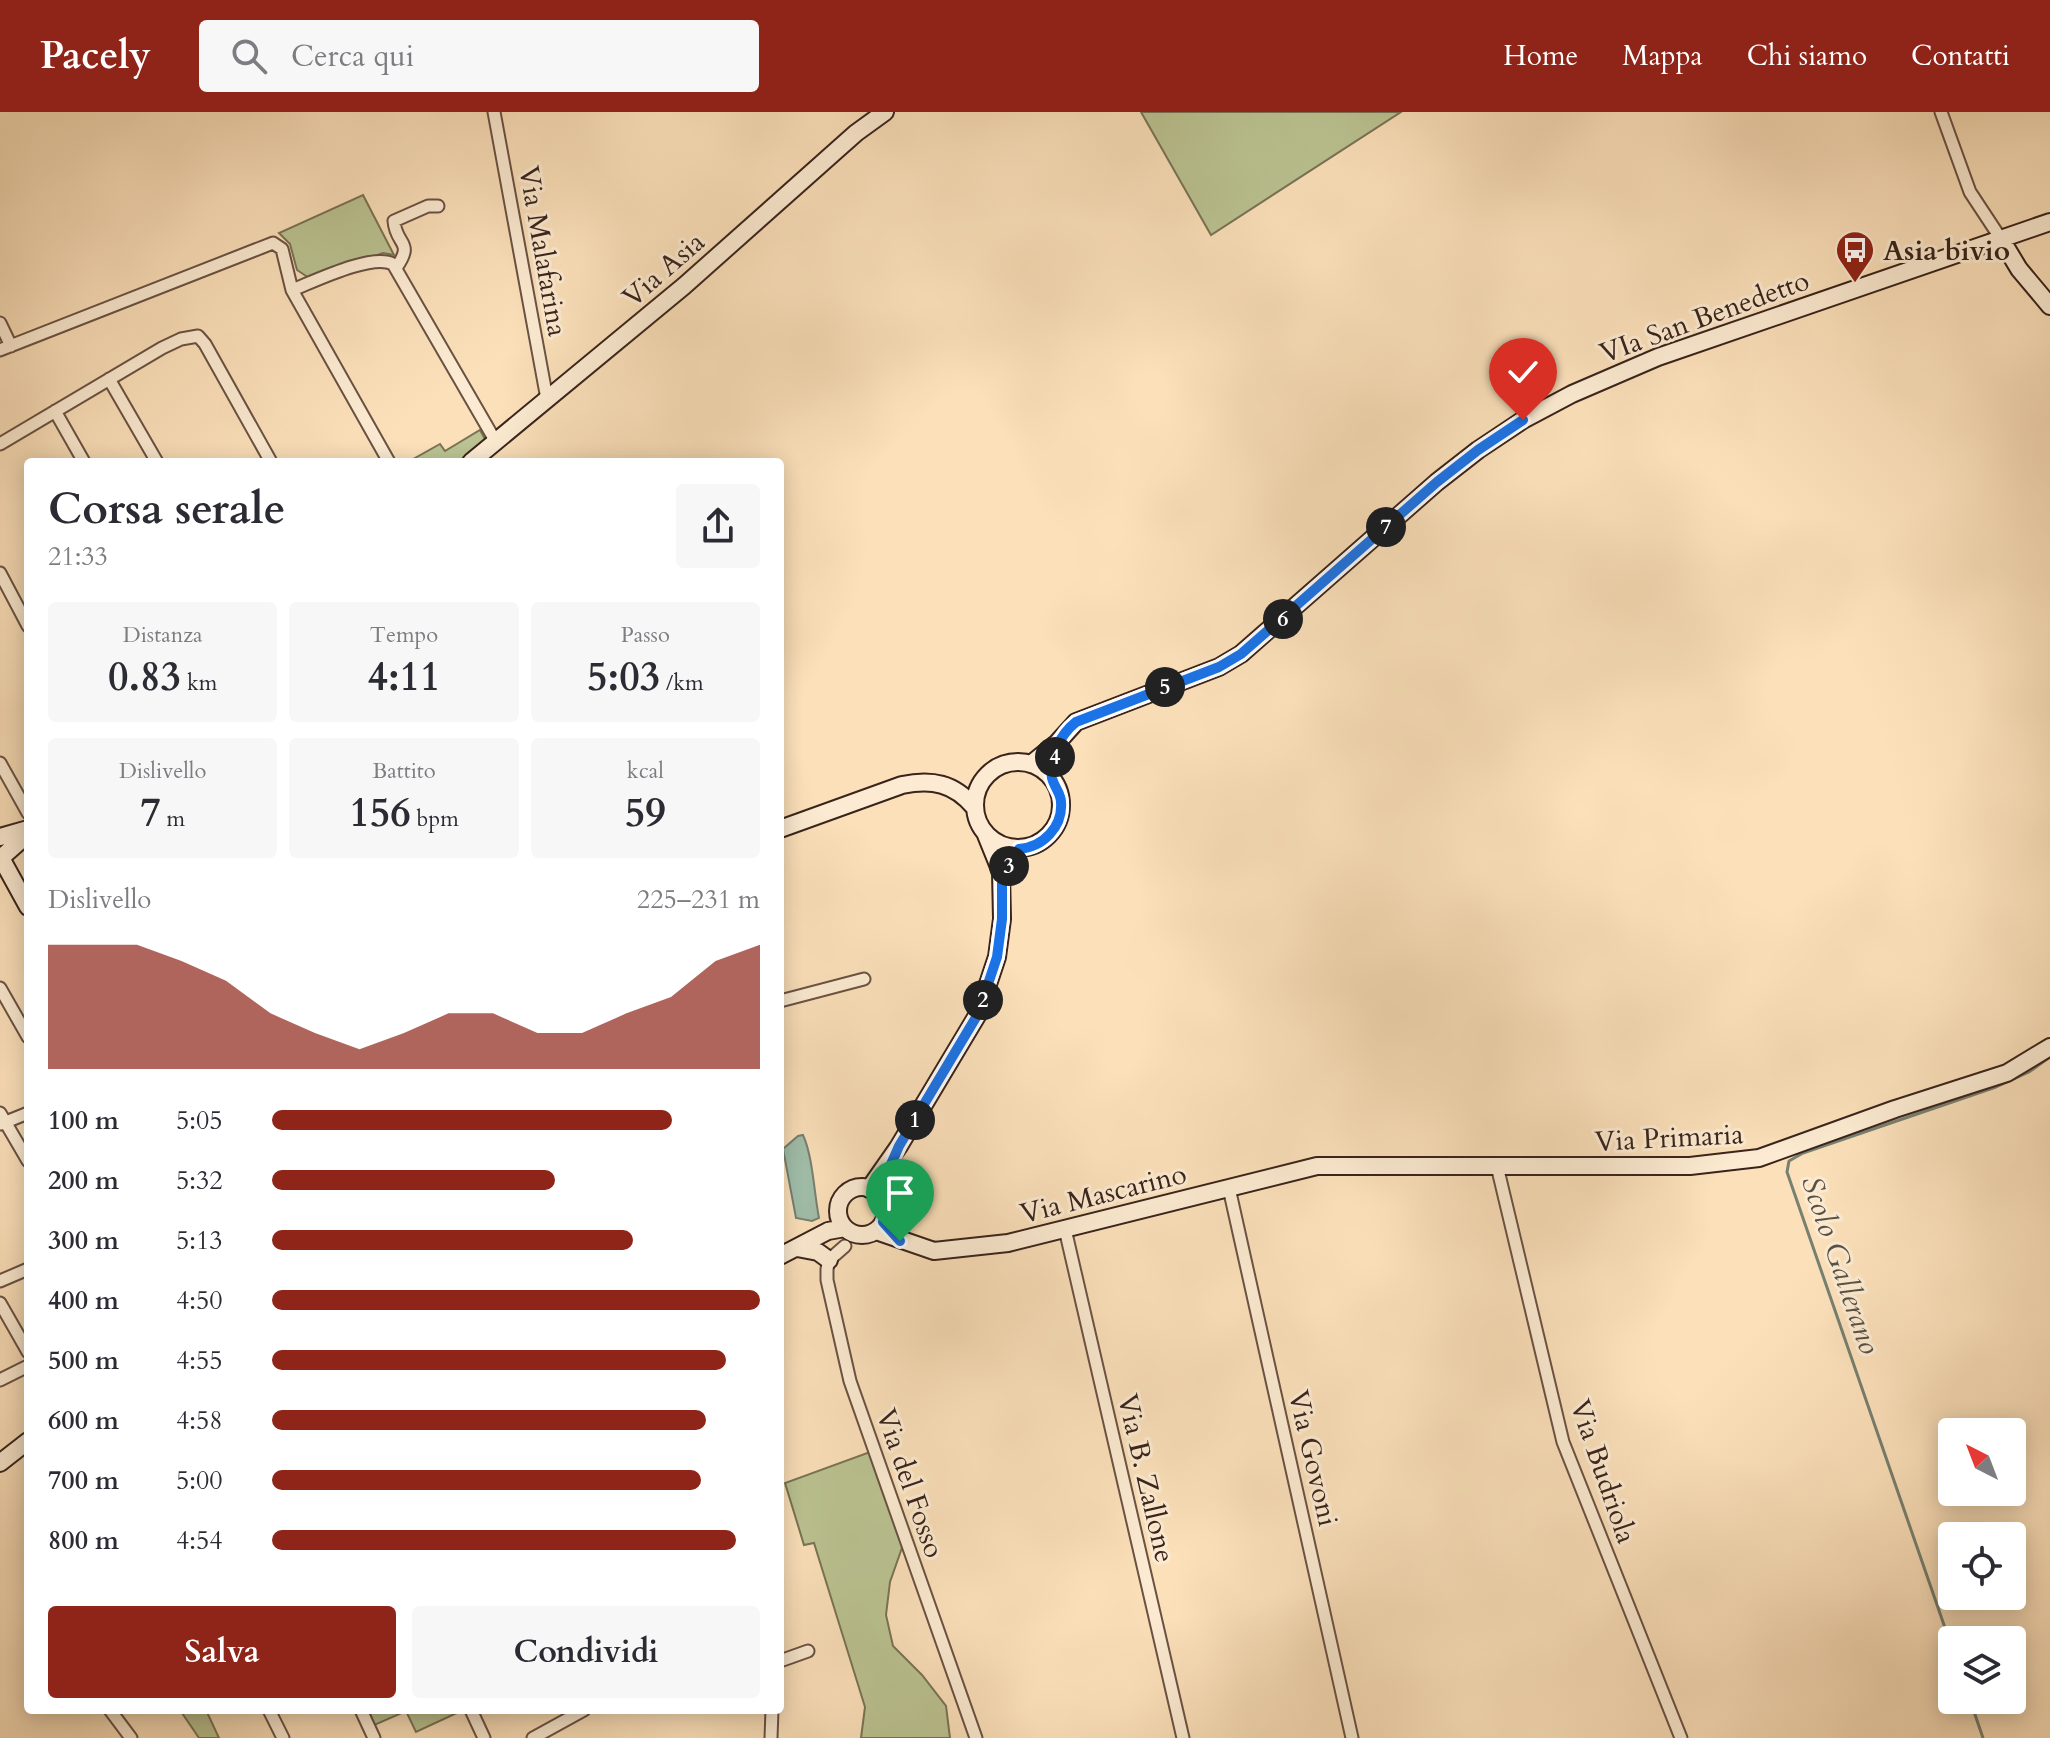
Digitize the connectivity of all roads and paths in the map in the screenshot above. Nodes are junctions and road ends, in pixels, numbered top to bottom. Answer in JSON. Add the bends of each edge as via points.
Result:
{"nodes":[{"id":1,"x":494,"y":112,"type":"edge"},
{"id":2,"x":885,"y":112,"type":"edge"},
{"id":3,"x":1941,"y":112,"type":"edge"},
{"id":4,"x":438,"y":206,"type":"dead end"},
{"id":5,"x":2050,"y":222,"type":"edge"},
{"id":6,"x":2001,"y":239,"type":"junction"},
{"id":7,"x":396,"y":268,"type":"junction"},
{"id":8,"x":292,"y":290,"type":"junction"},
{"id":9,"x":2050,"y":306,"type":"edge"},
{"id":10,"x":0,"y":323,"type":"edge"},
{"id":11,"x":6,"y":348,"type":"edge"},
{"id":12,"x":109,"y":379,"type":"junction"},
{"id":13,"x":547,"y":399,"type":"junction"},
{"id":14,"x":55,"y":411,"type":"junction"},
{"id":15,"x":496,"y":442,"type":"junction"},
{"id":16,"x":0,"y":444,"type":"edge"},
{"id":17,"x":82,"y":458,"type":"edge"},
{"id":18,"x":155,"y":458,"type":"edge"},
{"id":19,"x":269,"y":458,"type":"edge"},
{"id":20,"x":387,"y":458,"type":"edge"},
{"id":21,"x":476,"y":458,"type":"edge"},
{"id":22,"x":0,"y":573,"type":"edge"},
{"id":23,"x":24,"y":615,"type":"edge"},
{"id":24,"x":1057,"y":743,"type":"junction"},
{"id":25,"x":0,"y":763,"type":"edge"},
{"id":26,"x":1031,"y":764,"type":"junction"},
{"id":27,"x":984,"y":777,"type":"junction"},
{"id":28,"x":1052,"y":778,"type":"junction"},
{"id":29,"x":951,"y":786,"type":"junction"},
{"id":30,"x":24,"y":806,"type":"edge"},
{"id":31,"x":974,"y":807,"type":"junction"},
{"id":32,"x":784,"y":828,"type":"edge"},
{"id":33,"x":24,"y":832,"type":"edge"},
{"id":34,"x":24,"y":835,"type":"edge"},
{"id":35,"x":986,"y":835,"type":"junction"},
{"id":36,"x":0,"y":837,"type":"edge"},
{"id":37,"x":1019,"y":849,"type":"junction"},
{"id":38,"x":1,"y":857,"type":"edge"},
{"id":39,"x":1002,"y":884,"type":"junction"},
{"id":40,"x":24,"y":900,"type":"edge"},
{"id":41,"x":864,"y":979,"type":"dead end"},
{"id":42,"x":0,"y":988,"type":"edge"},
{"id":43,"x":784,"y":1000,"type":"edge"},
{"id":44,"x":24,"y":1030,"type":"edge"},
{"id":45,"x":2050,"y":1047,"type":"edge"},
{"id":46,"x":24,"y":1114,"type":"edge"},
{"id":47,"x":2,"y":1120,"type":"edge"},
{"id":48,"x":24,"y":1155,"type":"edge"},
{"id":49,"x":1317,"y":1166,"type":"joint"},
{"id":50,"x":1497,"y":1166,"type":"junction"},
{"id":51,"x":1229,"y":1188,"type":"junction"},
{"id":52,"x":874,"y":1191,"type":"junction"},
{"id":53,"x":880,"y":1226,"type":"junction"},
{"id":54,"x":1065,"y":1229,"type":"junction"},
{"id":55,"x":847,"y":1231,"type":"junction"},
{"id":56,"x":797,"y":1248,"type":"junction"},
{"id":57,"x":784,"y":1254,"type":"edge"},
{"id":58,"x":829,"y":1260,"type":"junction"},
{"id":59,"x":24,"y":1271,"type":"edge"},
{"id":60,"x":0,"y":1281,"type":"edge"},
{"id":61,"x":0,"y":1303,"type":"edge"},
{"id":62,"x":24,"y":1345,"type":"edge"},
{"id":63,"x":24,"y":1368,"type":"edge"},
{"id":64,"x":0,"y":1380,"type":"edge"},
{"id":65,"x":24,"y":1444,"type":"edge"},
{"id":66,"x":0,"y":1463,"type":"edge"},
{"id":67,"x":808,"y":1651,"type":"dead end"},
{"id":68,"x":784,"y":1660,"type":"edge"},
{"id":69,"x":113,"y":1714,"type":"edge"},
{"id":70,"x":271,"y":1714,"type":"edge"},
{"id":71,"x":363,"y":1714,"type":"edge"},
{"id":72,"x":473,"y":1714,"type":"edge"},
{"id":73,"x":566,"y":1714,"type":"edge"},
{"id":74,"x":772,"y":1714,"type":"edge"},
{"id":75,"x":131,"y":1738,"type":"edge"},
{"id":76,"x":283,"y":1738,"type":"edge"},
{"id":77,"x":374,"y":1738,"type":"edge"},
{"id":78,"x":484,"y":1738,"type":"edge"},
{"id":79,"x":533,"y":1738,"type":"edge"},
{"id":80,"x":771,"y":1738,"type":"edge"},
{"id":81,"x":976,"y":1738,"type":"edge"},
{"id":82,"x":1183,"y":1738,"type":"edge"},
{"id":83,"x":1352,"y":1738,"type":"edge"},
{"id":84,"x":1681,"y":1738,"type":"edge"}],
"edges":[{"from":1,"to":13,"type":"street","name":"Via Malafarina"},
{"from":2,"to":13,"type":"street","name":"Via Asia"},
{"from":3,"to":6,"type":"street","via":[[1970,192]]},
{"from":4,"to":7,"type":"street","via":[[394,221],[405,250]]},
{"from":5,"to":6,"type":"street","name":"VIa San Benedetto"},
{"from":6,"to":9,"type":"street"},
{"from":6,"to":24,"type":"street","name":"VIa San Benedetto","via":[[1658,357],[1572,394],[1478,450],[1230,660],[1076,722]]},
{"from":7,"to":8,"type":"street","via":[[385,260],[370,263]]},
{"from":7,"to":15,"type":"street"},
{"from":8,"to":11,"type":"street","via":[[285,255],[273,243]]},
{"from":8,"to":20,"type":"street"},
{"from":10,"to":11,"type":"street"},
{"from":12,"to":14,"type":"street"},
{"from":12,"to":18,"type":"street"},
{"from":12,"to":19,"type":"street","via":[[172,343],[198,336]]},
{"from":13,"to":15,"type":"street","name":"Via Asia"},
{"from":14,"to":16,"type":"street"},
{"from":14,"to":17,"type":"street"},
{"from":15,"to":21,"type":"street","name":"Via Asia"},
{"from":22,"to":23,"type":"street"},
{"from":24,"to":26,"type":"street","name":"VIa San Benedetto"},
{"from":24,"to":28,"type":"street"},
{"from":25,"to":30,"type":"street"},
{"from":26,"to":27,"type":"street","via":[[1001,765]]},
{"from":26,"to":28,"type":"street"},
{"from":27,"to":29,"type":"street"},
{"from":27,"to":31,"type":"street"},
{"from":28,"to":37,"type":"street","via":[[1061,801],[1057,825],[1044,840]]},
{"from":29,"to":31,"type":"street"},
{"from":29,"to":32,"type":"street","via":[[923,781],[902,785]]},
{"from":31,"to":35,"type":"street"},
{"from":33,"to":36,"type":"street"},
{"from":34,"to":38,"type":"street"},
{"from":35,"to":37,"type":"street"},
{"from":35,"to":39,"type":"street"},
{"from":37,"to":39,"type":"street"},
{"from":38,"to":40,"type":"street"},
{"from":39,"to":52,"type":"street","via":[[997,957],[978,1014]]},
{"from":41,"to":43,"type":"street"},
{"from":42,"to":44,"type":"street"},
{"from":45,"to":50,"type":"street","name":"Via Primaria","via":[[2007,1073],[1759,1158],[1690,1166]]},
{"from":46,"to":47,"type":"street"},
{"from":47,"to":48,"type":"street"},
{"from":49,"to":50,"type":"street","name":"Via Primaria"},
{"from":49,"to":51,"type":"street","name":"Via Mascarino"},
{"from":50,"to":84,"type":"street","name":"Via Budriola","via":[[1563,1442]]},
{"from":51,"to":54,"type":"street","name":"Via Mascarino"},
{"from":51,"to":83,"type":"street","name":"Via Govoni"},
{"from":52,"to":53,"type":"street","via":[[886,1207]]},
{"from":52,"to":55,"type":"street","via":[[855,1189],[840,1203]]},
{"from":53,"to":54,"type":"street","name":"Via Mascarino","via":[[900,1241],[934,1251],[1008,1243]]},
{"from":53,"to":55,"type":"street"},
{"from":54,"to":82,"type":"street","name":"Via B. Zallone"},
{"from":55,"to":56,"type":"street","via":[[828,1231]]},
{"from":55,"to":58,"type":"street"},
{"from":56,"to":57,"type":"street"},
{"from":56,"to":58,"type":"street"},
{"from":58,"to":81,"type":"street","name":"Via del Fosso","via":[[827,1280],[850,1381]]},
{"from":59,"to":60,"type":"street"},
{"from":61,"to":62,"type":"street"},
{"from":63,"to":64,"type":"street"},
{"from":65,"to":66,"type":"street"},
{"from":67,"to":68,"type":"street"},
{"from":69,"to":75,"type":"street"},
{"from":70,"to":76,"type":"street"},
{"from":71,"to":77,"type":"street"},
{"from":72,"to":78,"type":"street"},
{"from":73,"to":79,"type":"street"},
{"from":74,"to":80,"type":"street"}]}
